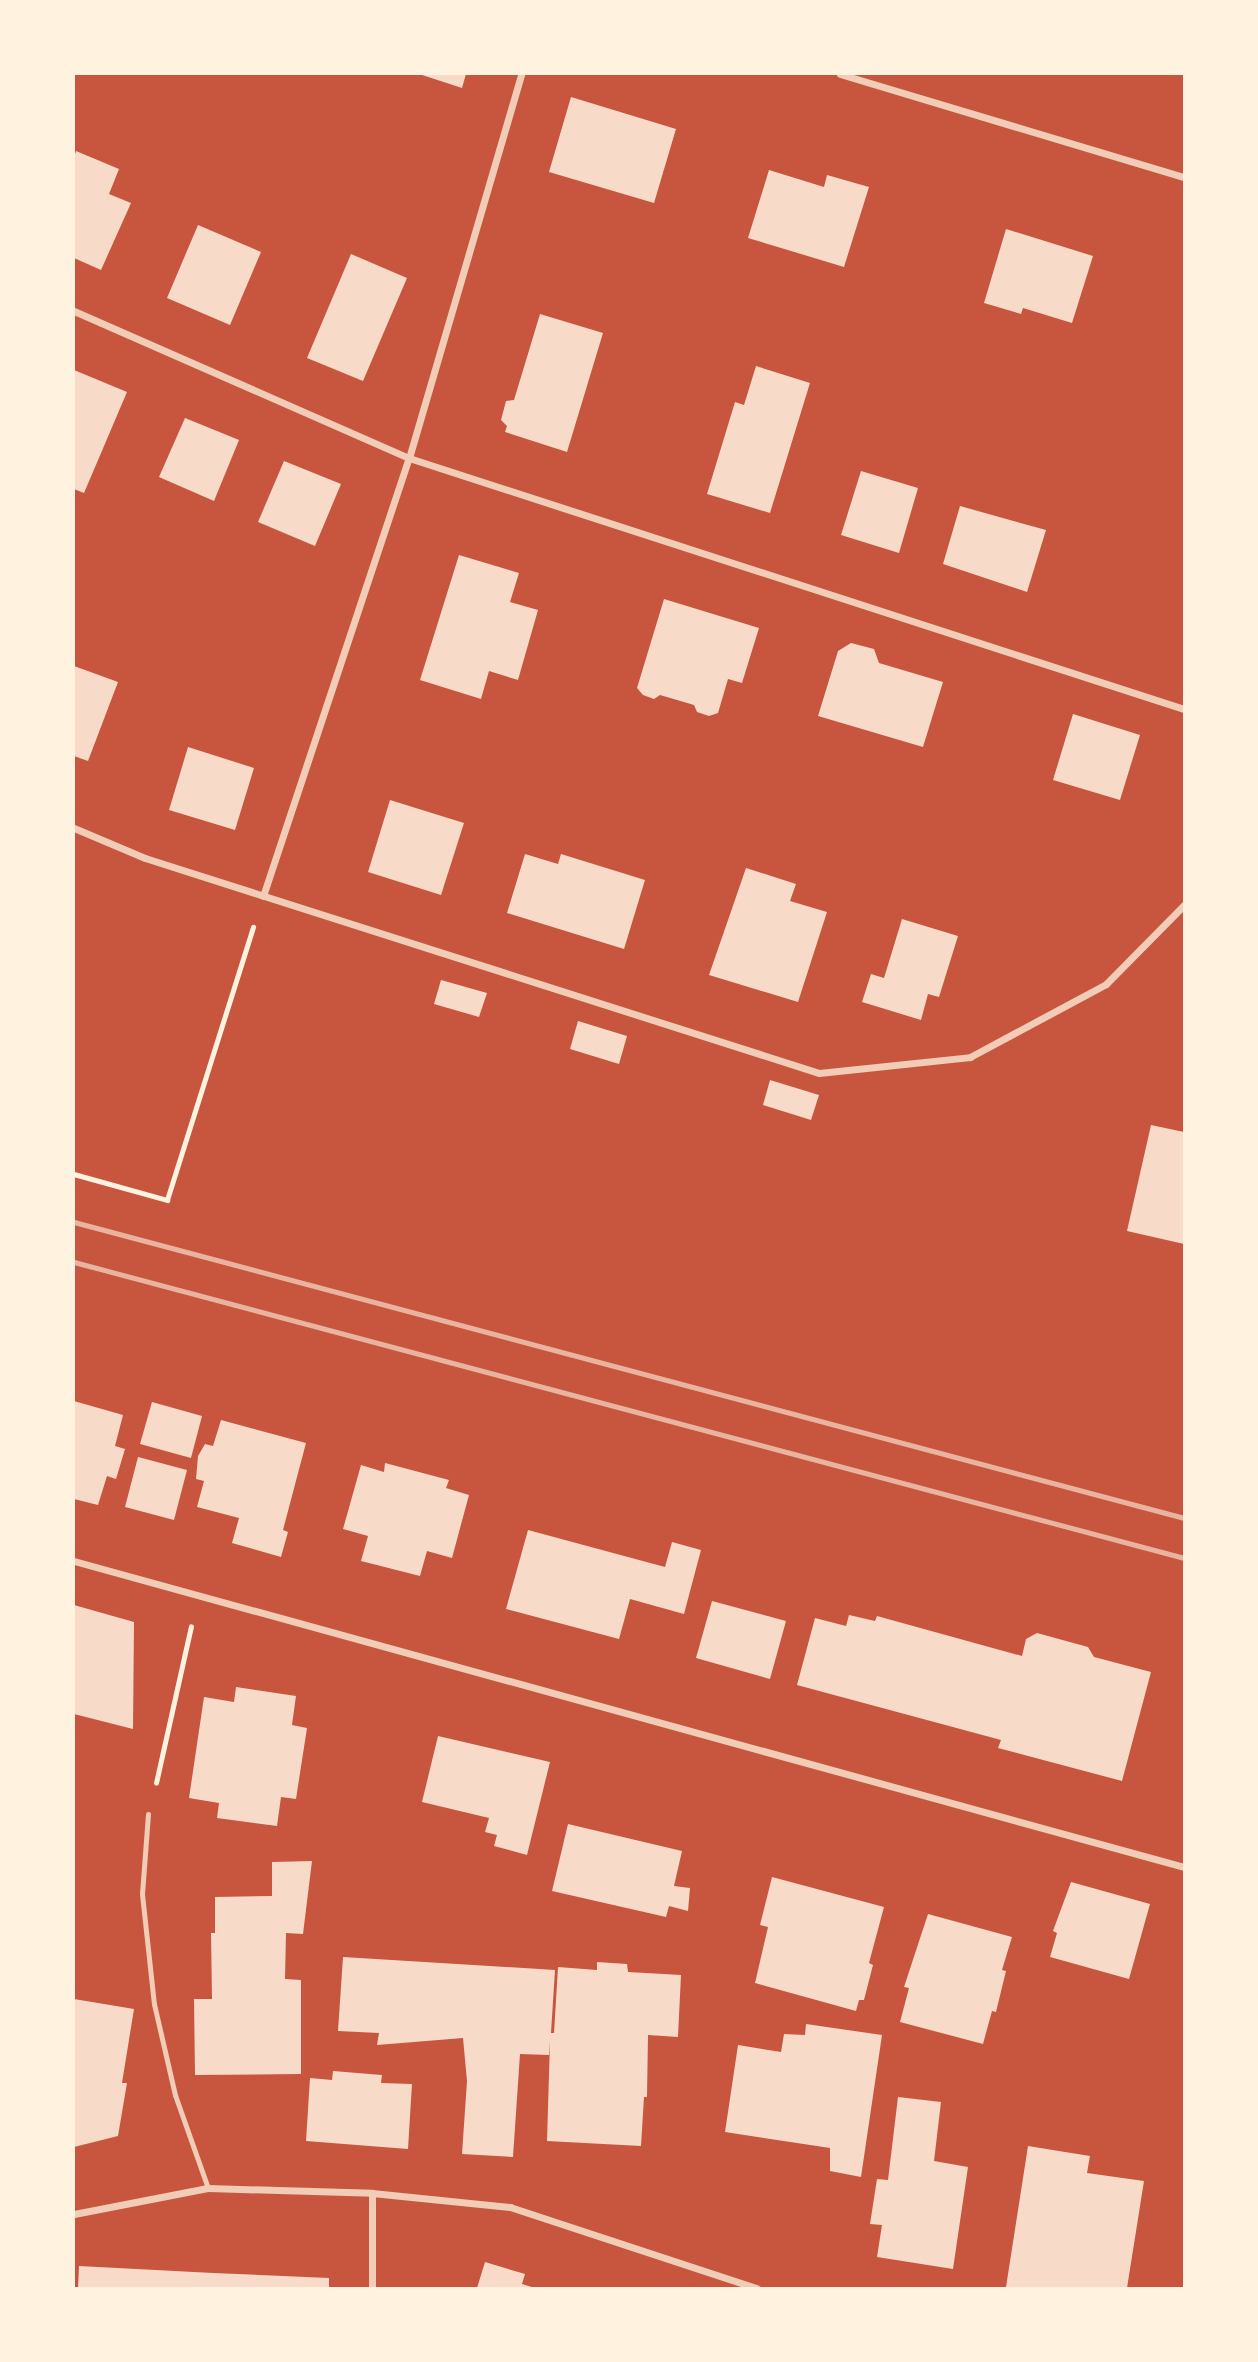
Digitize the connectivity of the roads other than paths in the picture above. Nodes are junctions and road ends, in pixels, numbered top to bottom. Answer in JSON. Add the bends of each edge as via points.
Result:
{"nodes":[{"id":1,"x":521,"y":74,"type":"edge"},
{"id":2,"x":840,"y":74,"type":"edge"},
{"id":3,"x":1185,"y":177,"type":"edge"},
{"id":4,"x":74,"y":311,"type":"edge"},
{"id":5,"x":410,"y":458,"type":"junction"},
{"id":6,"x":1185,"y":709,"type":"edge"},
{"id":7,"x":74,"y":828,"type":"edge"},
{"id":8,"x":263,"y":896,"type":"junction"},
{"id":9,"x":1185,"y":905,"type":"edge"},
{"id":10,"x":74,"y":1561,"type":"edge"},
{"id":11,"x":148,"y":1814,"type":"road end"},
{"id":12,"x":1185,"y":1867,"type":"edge"},
{"id":13,"x":208,"y":2188,"type":"junction"},
{"id":14,"x":372,"y":2193,"type":"junction"},
{"id":15,"x":74,"y":2214,"type":"edge"},
{"id":16,"x":372,"y":2288,"type":"edge"},
{"id":17,"x":757,"y":2288,"type":"edge"}],
"edges":[{"from":1,"to":5,"type":"street"},
{"from":2,"to":3,"type":"street"},
{"from":4,"to":5,"type":"street"},
{"from":5,"to":6,"type":"street"},
{"from":5,"to":8,"type":"street"},
{"from":7,"to":8,"type":"street","via":[[145,858]]},
{"from":8,"to":9,"type":"street","via":[[819,1073],[970,1057],[1106,984]]},
{"from":10,"to":12,"type":"street"},
{"from":11,"to":13,"type":"lane","via":[[142,1894],[154,2004],[175,2095]]},
{"from":13,"to":14,"type":"street"},
{"from":13,"to":15,"type":"street"},
{"from":14,"to":16,"type":"street"},
{"from":14,"to":17,"type":"street","via":[[510,2207]]}]}
